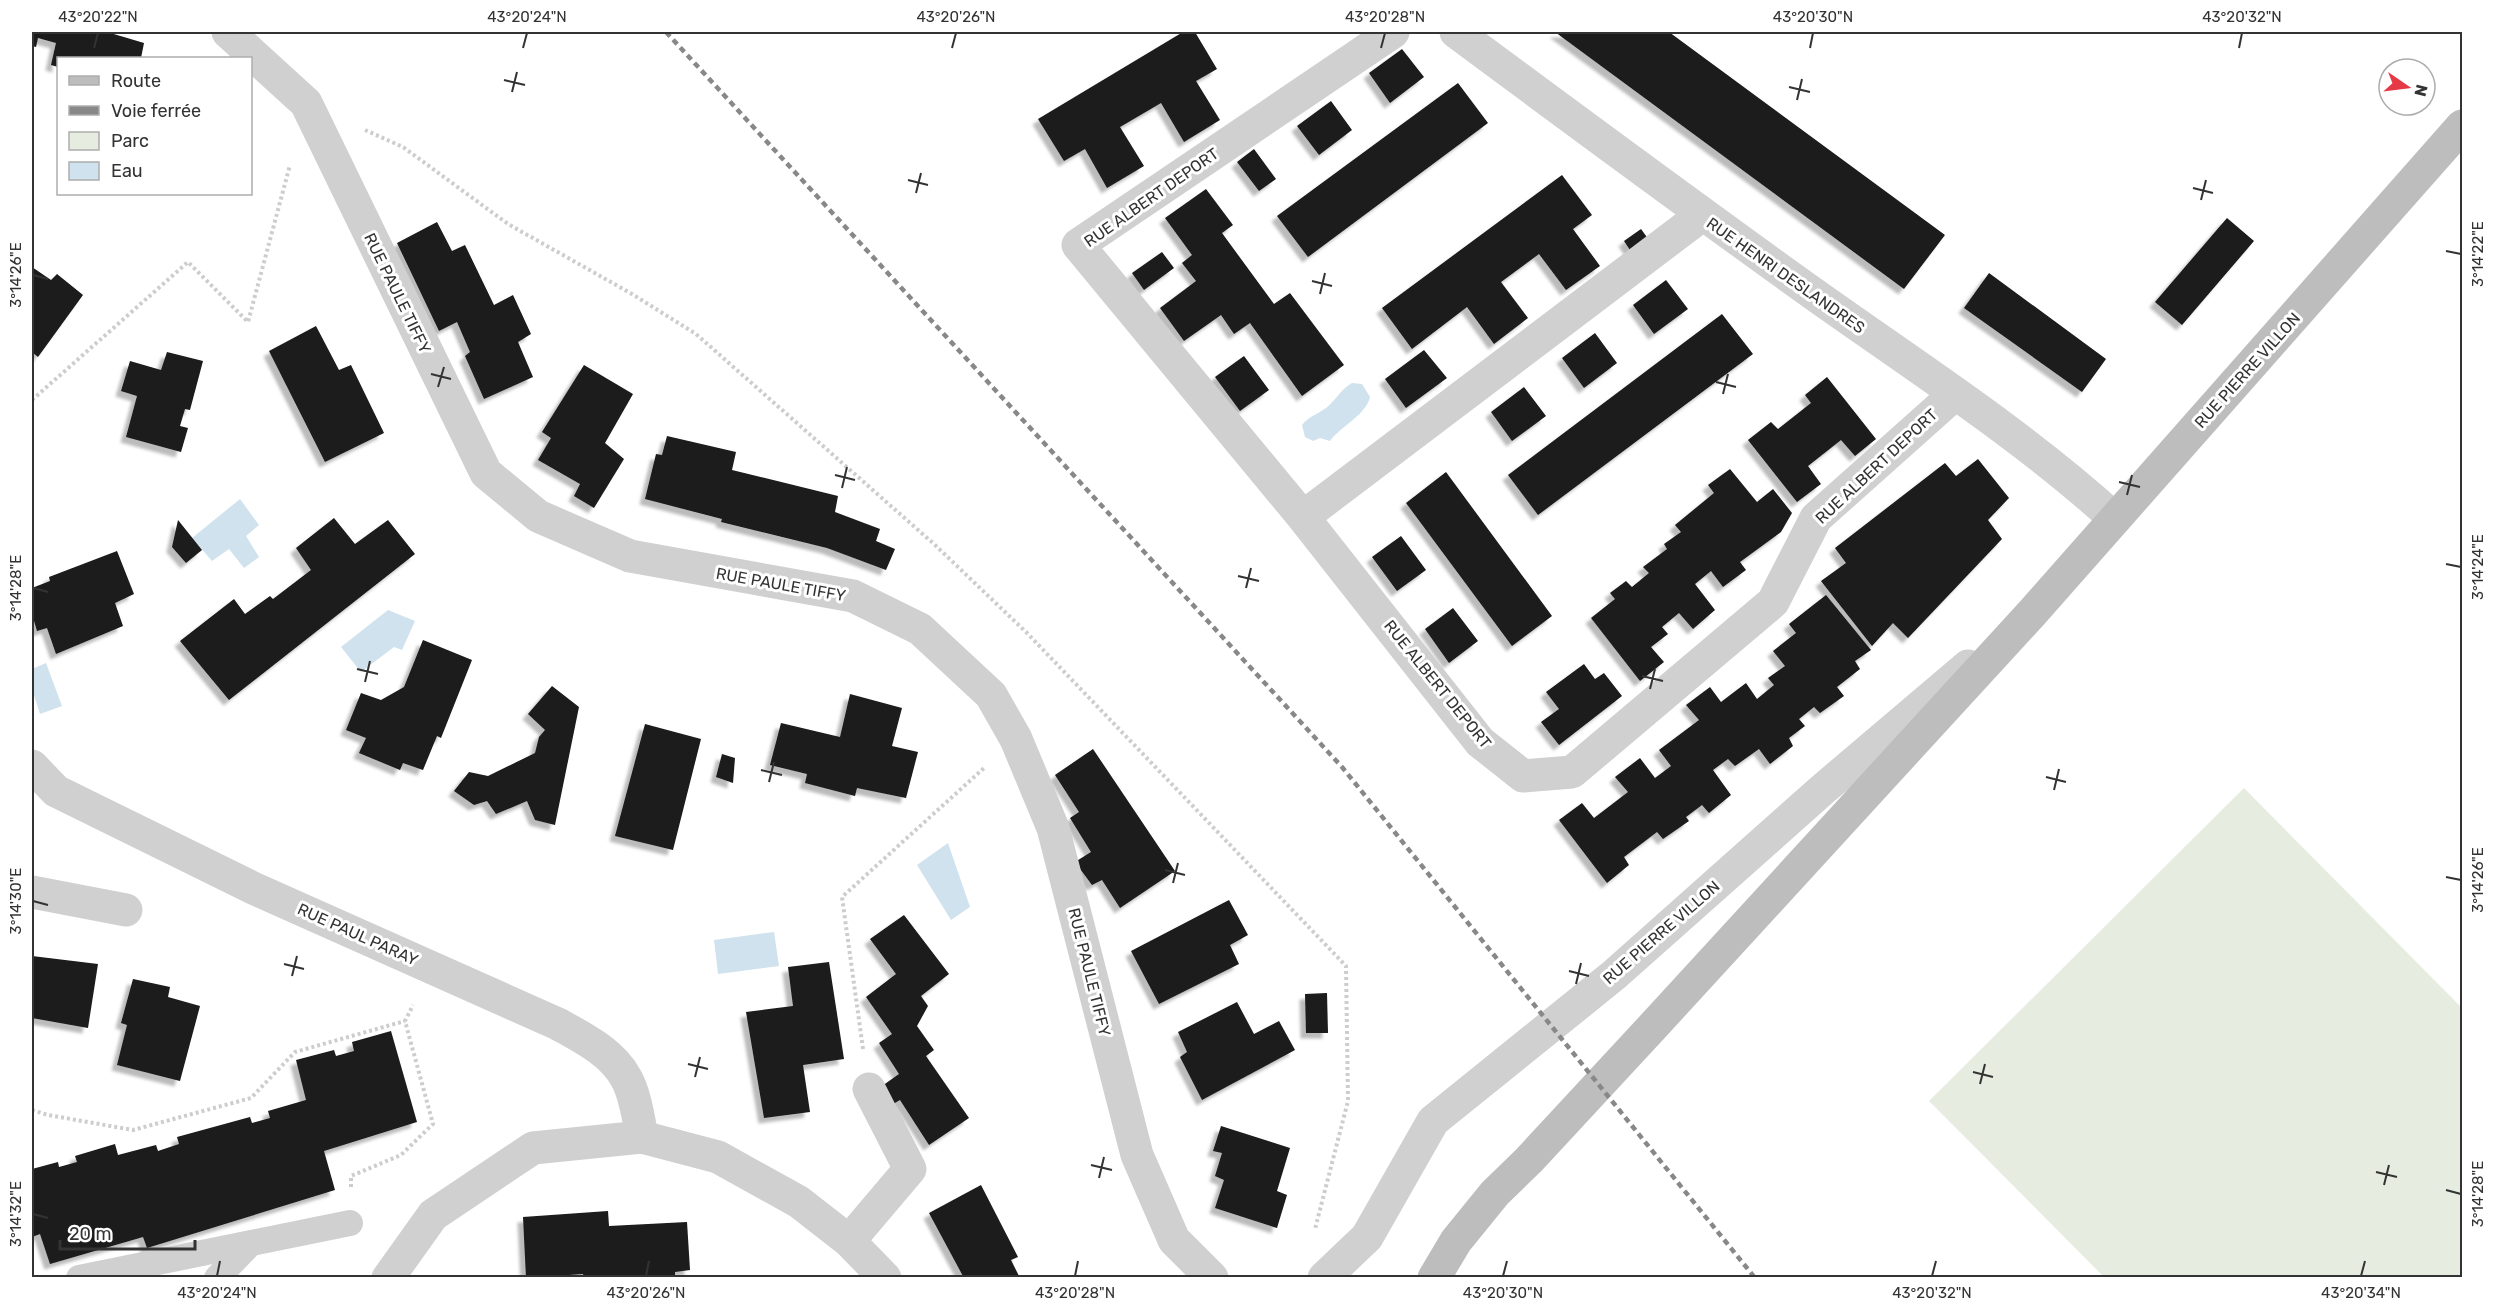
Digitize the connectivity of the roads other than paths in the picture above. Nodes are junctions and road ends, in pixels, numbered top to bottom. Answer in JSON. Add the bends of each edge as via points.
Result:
{"nodes":[{"id":1,"x":228,"y":32,"type":"edge"},
{"id":2,"x":1393,"y":32,"type":"edge"},
{"id":3,"x":1456,"y":32,"type":"edge"},
{"id":4,"x":2463,"y":126,"type":"edge"},
{"id":5,"x":1702,"y":215,"type":"junction"},
{"id":6,"x":1954,"y":394,"type":"junction"},
{"id":7,"x":1303,"y":517,"type":"junction"},
{"id":8,"x":2115,"y":519,"type":"junction"},
{"id":9,"x":2032,"y":613,"type":"junction"},
{"id":10,"x":32,"y":766,"type":"edge"},
{"id":11,"x":32,"y":892,"type":"edge"},
{"id":12,"x":126,"y":910,"type":"dead end"},
{"id":13,"x":869,"y":1089,"type":"road end"},
{"id":14,"x":642,"y":1137,"type":"junction"},
{"id":15,"x":350,"y":1223,"type":"road end"},
{"id":16,"x":849,"y":1240,"type":"junction"},
{"id":17,"x":249,"y":1245,"type":"junction"},
{"id":18,"x":80,"y":1278,"type":"edge"},
{"id":19,"x":217,"y":1278,"type":"edge"},
{"id":20,"x":388,"y":1278,"type":"edge"},
{"id":21,"x":885,"y":1278,"type":"edge"},
{"id":22,"x":1212,"y":1278,"type":"edge"},
{"id":23,"x":1324,"y":1278,"type":"edge"},
{"id":24,"x":1434,"y":1278,"type":"edge"}],
"edges":[{"from":1,"to":22,"type":"street","name":"RUE PAULE TIFFY","via":[[306,104],[486,474],[538,516],[630,556],[853,596],[920,630],[991,694],[1016,739],[1053,828],[1137,1155],[1174,1240]]},
{"from":2,"to":7,"type":"street","name":"RUE ALBERT DEPORT","via":[[1078,245]]},
{"from":3,"to":5,"type":"street","name":"RUE HENRI DESLANDRES"},
{"from":4,"to":8,"type":"street","name":"RUE PIERRE VILLON"},
{"from":5,"to":6,"type":"street","name":"RUE HENRI DESLANDRES"},
{"from":5,"to":7,"type":"street"},
{"from":6,"to":7,"type":"street","name":"RUE ALBERT DEPORT","via":[[1816,518],[1773,602],[1572,772],[1522,776],[1480,742]]},
{"from":6,"to":8,"type":"street","name":"RUE HENRI DESLANDRES","via":[[2078,485]]},
{"from":8,"to":9,"type":"street","name":"RUE PIERRE VILLON"},
{"from":9,"to":23,"type":"street","name":"RUE PIERRE VILLON","via":[[1822,790],[1614,975],[1433,1121],[1367,1238]]},
{"from":9,"to":24,"type":"street","name":"RUE PIERRE VILLON","via":[[1495,1193],[1456,1241]]},
{"from":10,"to":14,"type":"street","name":"RUE PAUL PARAY","via":[[56,791],[253,888],[558,1024],[593,1044],[627,1079]]},
{"from":11,"to":12,"type":"street"},
{"from":13,"to":16,"type":"street","via":[[910,1169]]},
{"from":14,"to":16,"type":"street","via":[[718,1157],[799,1202]]},
{"from":14,"to":20,"type":"street","via":[[533,1148],[433,1215]]},
{"from":15,"to":17,"type":"lane"},
{"from":16,"to":21,"type":"street"},
{"from":17,"to":18,"type":"lane"},
{"from":17,"to":19,"type":"lane"}]}
